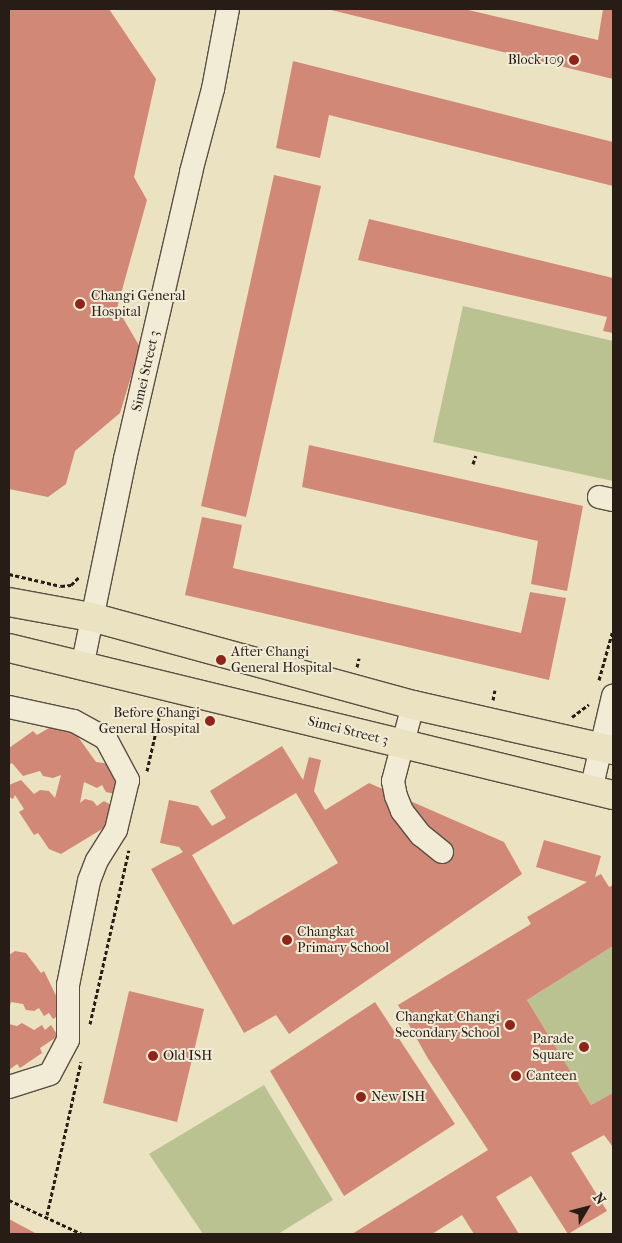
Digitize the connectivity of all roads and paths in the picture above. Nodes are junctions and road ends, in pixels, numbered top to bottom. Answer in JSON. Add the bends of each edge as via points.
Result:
{"nodes":[{"id":1,"x":228,"y":9,"type":"edge"},
{"id":2,"x":476,"y":455,"type":"dead end"},
{"id":3,"x":473,"y":464,"type":"dead end"},
{"id":4,"x":9,"y":574,"type":"edge"},
{"id":5,"x":61,"y":586,"type":"dead end"},
{"id":6,"x":9,"y":602,"type":"edge"},
{"id":7,"x":91,"y":617,"type":"junction"},
{"id":8,"x":613,"y":630,"type":"edge"},
{"id":9,"x":9,"y":648,"type":"edge"},
{"id":10,"x":359,"y":658,"type":"dead end"},
{"id":11,"x":358,"y":663,"type":"dead end"},
{"id":12,"x":82,"y":667,"type":"junction"},
{"id":13,"x":495,"y":690,"type":"dead end"},
{"id":14,"x":601,"y":693,"type":"edge"},
{"id":15,"x":494,"y":696,"type":"dead end"},
{"id":16,"x":413,"y":705,"type":"junction"},
{"id":17,"x":9,"y":707,"type":"edge"},
{"id":18,"x":161,"y":709,"type":"dead end"},
{"id":19,"x":571,"y":717,"type":"dead end"},
{"id":20,"x":402,"y":744,"type":"junction"},
{"id":21,"x":609,"y":754,"type":"edge"},
{"id":22,"x":146,"y":775,"type":"dead end"},
{"id":23,"x":604,"y":793,"type":"edge"},
{"id":24,"x":131,"y":842,"type":"dead end"},
{"id":25,"x":442,"y":852,"type":"dead end"},
{"id":26,"x":88,"y":1033,"type":"dead end"},
{"id":27,"x":83,"y":1052,"type":"dead end"},
{"id":28,"x":9,"y":1087,"type":"edge"},
{"id":29,"x":9,"y":1200,"type":"edge"},
{"id":30,"x":46,"y":1215,"type":"junction"},
{"id":31,"x":82,"y":1234,"type":"edge"}],
"edges":[{"from":1,"to":7,"type":"street","name":"Simei Street 3","via":[[213,89],[191,172]]},
{"from":2,"to":3,"type":"path"},
{"from":4,"to":5,"type":"path"},
{"from":6,"to":7,"type":"main road"},
{"from":7,"to":12,"type":"street","name":"Simei Street 3"},
{"from":7,"to":16,"type":"main road"},
{"from":8,"to":14,"type":"path"},
{"from":9,"to":12,"type":"main road","name":"Simei Street 3"},
{"from":10,"to":11,"type":"path"},
{"from":12,"to":20,"type":"main road","name":"Simei Street 3"},
{"from":13,"to":15,"type":"path"},
{"from":14,"to":19,"type":"path"},
{"from":14,"to":21,"type":"street"},
{"from":16,"to":20,"type":"street"},
{"from":16,"to":21,"type":"main road"},
{"from":17,"to":28,"type":"street","via":[[74,721],[106,739],[128,780],[116,830],[97,860],[89,881],[68,985],[68,1040],[50,1074]]},
{"from":18,"to":22,"type":"path"},
{"from":20,"to":23,"type":"main road","name":"Simei Street 3"},
{"from":20,"to":25,"type":"street","via":[[393,781],[396,796],[402,811],[421,835]]},
{"from":21,"to":23,"type":"street"},
{"from":24,"to":26,"type":"path"},
{"from":27,"to":30,"type":"path"},
{"from":29,"to":30,"type":"path"},
{"from":30,"to":31,"type":"path"}]}
